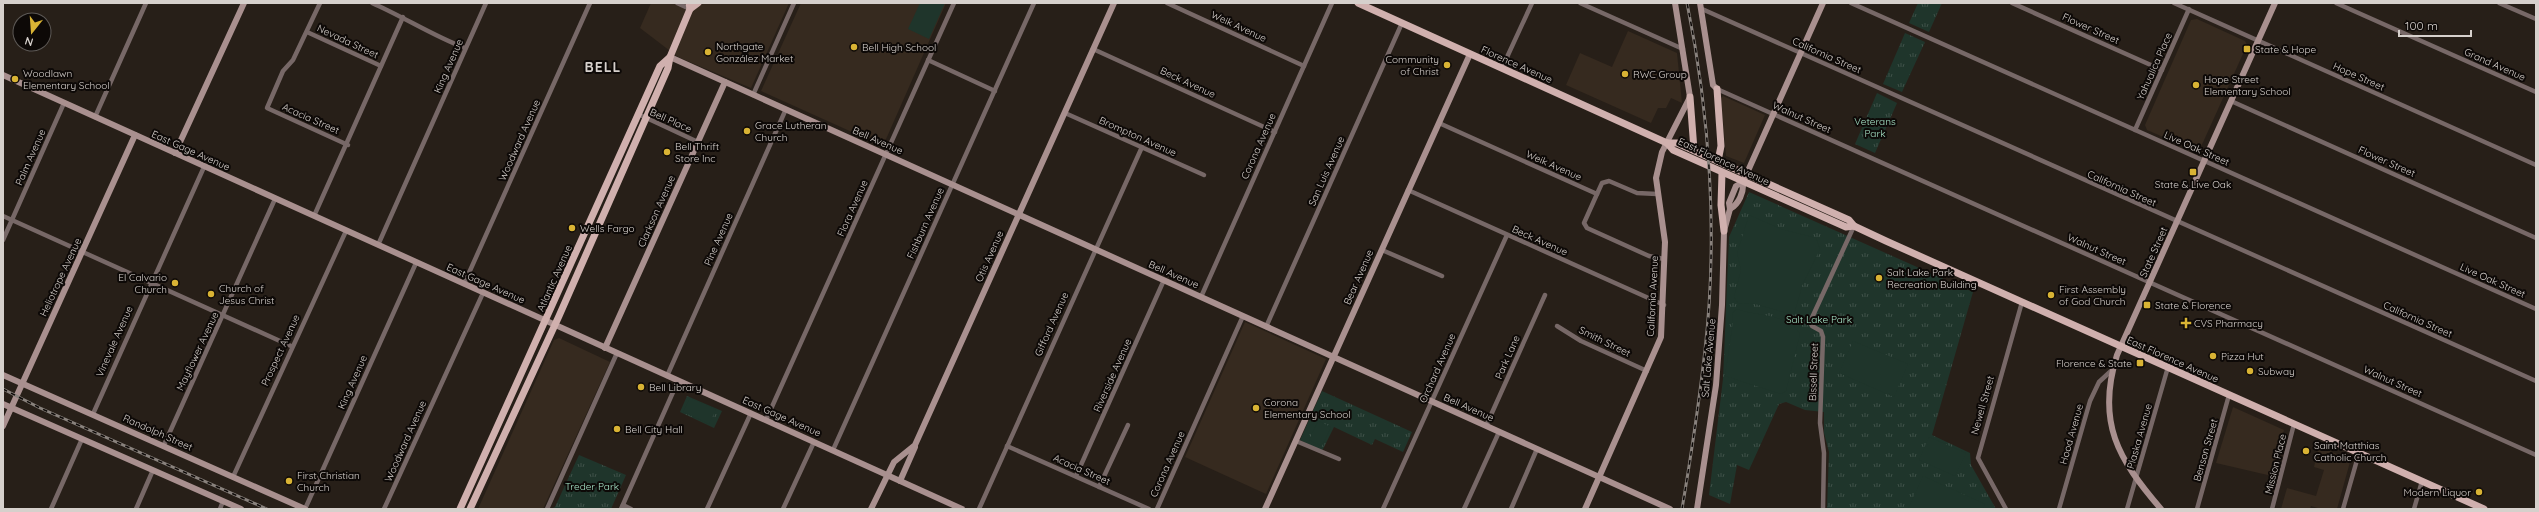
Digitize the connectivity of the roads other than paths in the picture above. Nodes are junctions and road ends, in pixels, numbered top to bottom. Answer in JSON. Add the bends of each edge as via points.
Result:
{"nodes":[{"id":1,"x":146,"y":3,"type":"edge"},
{"id":2,"x":244,"y":3,"type":"edge"},
{"id":3,"x":320,"y":3,"type":"edge"},
{"id":4,"x":372,"y":3,"type":"edge"},
{"id":5,"x":486,"y":3,"type":"edge"},
{"id":6,"x":590,"y":3,"type":"edge"},
{"id":7,"x":677,"y":3,"type":"edge"},
{"id":8,"x":698,"y":3,"type":"edge"},
{"id":9,"x":794,"y":3,"type":"edge"},
{"id":10,"x":954,"y":3,"type":"edge"},
{"id":11,"x":1034,"y":3,"type":"edge"},
{"id":12,"x":1114,"y":3,"type":"edge"},
{"id":13,"x":1167,"y":3,"type":"edge"},
{"id":14,"x":1332,"y":3,"type":"edge"},
{"id":15,"x":1358,"y":3,"type":"edge"},
{"id":16,"x":1532,"y":3,"type":"edge"},
{"id":17,"x":1580,"y":3,"type":"edge"},
{"id":18,"x":1675,"y":3,"type":"edge"},
{"id":19,"x":1823,"y":3,"type":"edge"},
{"id":20,"x":1851,"y":3,"type":"edge"},
{"id":21,"x":2012,"y":3,"type":"edge"},
{"id":22,"x":2174,"y":3,"type":"edge"},
{"id":23,"x":2275,"y":3,"type":"edge"},
{"id":24,"x":2336,"y":3,"type":"edge"},
{"id":25,"x":2499,"y":3,"type":"edge"},
{"id":26,"x":690,"y":6,"type":"edge"},
{"id":27,"x":1701,"y":6,"type":"edge"},
{"id":28,"x":2189,"y":10,"type":"junction"},
{"id":29,"x":403,"y":17,"type":"junction"},
{"id":30,"x":2536,"y":19,"type":"edge"},
{"id":31,"x":1402,"y":23,"type":"junction"},
{"id":32,"x":307,"y":32,"type":"junction"},
{"id":33,"x":2259,"y":40,"type":"junction"},
{"id":34,"x":466,"y":48,"type":"junction"},
{"id":35,"x":1093,"y":49,"type":"junction"},
{"id":36,"x":1683,"y":49,"type":"junction"},
{"id":37,"x":1801,"y":53,"type":"junction"},
{"id":38,"x":1470,"y":54,"type":"junction"},
{"id":39,"x":670,"y":57,"type":"junction"},
{"id":40,"x":928,"y":60,"type":"junction"},
{"id":41,"x":381,"y":66,"type":"junction"},
{"id":42,"x":1304,"y":66,"type":"junction"},
{"id":43,"x":1502,"y":68,"type":"junction"},
{"id":44,"x":2162,"y":70,"type":"junction"},
{"id":45,"x":3,"y":75,"type":"edge"},
{"id":46,"x":725,"y":82,"type":"junction"},
{"id":47,"x":1717,"y":89,"type":"junction"},
{"id":48,"x":994,"y":91,"type":"junction"},
{"id":49,"x":2536,"y":92,"type":"edge"},
{"id":50,"x":753,"y":95,"type":"junction"},
{"id":51,"x":1690,"y":97,"type":"junction"},
{"id":52,"x":2231,"y":101,"type":"junction"},
{"id":53,"x":64,"y":103,"type":"junction"},
{"id":54,"x":786,"y":110,"type":"junction"},
{"id":55,"x":1065,"y":113,"type":"junction"},
{"id":56,"x":638,"y":114,"type":"junction"},
{"id":57,"x":1774,"y":114,"type":"junction"},
{"id":58,"x":94,"y":117,"type":"junction"},
{"id":59,"x":645,"y":118,"type":"junction"},
{"id":60,"x":1439,"y":123,"type":"junction"},
{"id":61,"x":2135,"y":130,"type":"junction"},
{"id":62,"x":1275,"y":132,"type":"junction"},
{"id":63,"x":135,"y":135,"type":"junction"},
{"id":64,"x":698,"y":142,"type":"junction"},
{"id":65,"x":1667,"y":143,"type":"junction"},
{"id":66,"x":348,"y":145,"type":"junction"},
{"id":67,"x":1142,"y":147,"type":"junction"},
{"id":68,"x":1694,"y":150,"type":"junction"},
{"id":69,"x":175,"y":153,"type":"junction"},
{"id":70,"x":886,"y":154,"type":"junction"},
{"id":71,"x":1718,"y":161,"type":"junction"},
{"id":72,"x":2204,"y":162,"type":"junction"},
{"id":73,"x":2536,"y":165,"type":"edge"},
{"id":74,"x":204,"y":167,"type":"junction"},
{"id":75,"x":612,"y":172,"type":"junction"},
{"id":76,"x":1722,"y":172,"type":"junction"},
{"id":77,"x":1747,"y":174,"type":"junction"},
{"id":78,"x":1204,"y":175,"type":"dead end"},
{"id":79,"x":1743,"y":182,"type":"junction"},
{"id":80,"x":952,"y":185,"type":"junction"},
{"id":81,"x":1408,"y":190,"type":"junction"},
{"id":82,"x":611,"y":194,"type":"junction"},
{"id":83,"x":1596,"y":194,"type":"junction"},
{"id":84,"x":1657,"y":194,"type":"junction"},
{"id":85,"x":275,"y":199,"type":"junction"},
{"id":86,"x":1018,"y":215,"type":"junction"},
{"id":87,"x":3,"y":216,"type":"edge"},
{"id":88,"x":314,"y":216,"type":"junction"},
{"id":89,"x":12,"y":220,"type":"junction"},
{"id":90,"x":2177,"y":222,"type":"junction"},
{"id":91,"x":1854,"y":226,"type":"junction"},
{"id":92,"x":346,"y":230,"type":"junction"},
{"id":93,"x":1724,"y":231,"type":"junction"},
{"id":94,"x":1507,"y":235,"type":"junction"},
{"id":95,"x":2536,"y":238,"type":"edge"},
{"id":96,"x":3,"y":240,"type":"edge"},
{"id":97,"x":378,"y":245,"type":"junction"},
{"id":98,"x":1096,"y":250,"type":"junction"},
{"id":99,"x":1382,"y":250,"type":"junction"},
{"id":100,"x":82,"y":252,"type":"junction"},
{"id":101,"x":1664,"y":259,"type":"junction"},
{"id":102,"x":416,"y":262,"type":"junction"},
{"id":103,"x":1442,"y":276,"type":"dead end"},
{"id":104,"x":1164,"y":280,"type":"junction"},
{"id":105,"x":150,"y":282,"type":"junction"},
{"id":106,"x":2150,"y":282,"type":"junction"},
{"id":107,"x":464,"y":284,"type":"junction"},
{"id":108,"x":483,"y":293,"type":"junction"},
{"id":109,"x":1545,"y":295,"type":"dead end"},
{"id":110,"x":1201,"y":297,"type":"junction"},
{"id":111,"x":2022,"y":302,"type":"junction"},
{"id":112,"x":1664,"y":305,"type":"junction"},
{"id":113,"x":2536,"y":309,"type":"edge"},
{"id":114,"x":223,"y":315,"type":"junction"},
{"id":115,"x":1243,"y":316,"type":"junction"},
{"id":116,"x":546,"y":321,"type":"junction"},
{"id":117,"x":555,"y":325,"type":"junction"},
{"id":118,"x":1557,"y":326,"type":"dead end"},
{"id":119,"x":1266,"y":327,"type":"junction"},
{"id":120,"x":291,"y":346,"type":"junction"},
{"id":121,"x":2121,"y":346,"type":"junction"},
{"id":122,"x":605,"y":348,"type":"junction"},
{"id":123,"x":617,"y":353,"type":"junction"},
{"id":124,"x":1334,"y":357,"type":"junction"},
{"id":125,"x":2168,"y":367,"type":"junction"},
{"id":126,"x":2112,"y":370,"type":"junction"},
{"id":127,"x":1647,"y":371,"type":"junction"},
{"id":128,"x":3,"y":375,"type":"edge"},
{"id":129,"x":667,"y":376,"type":"junction"},
{"id":130,"x":678,"y":381,"type":"junction"},
{"id":131,"x":2536,"y":381,"type":"edge"},
{"id":132,"x":23,"y":384,"type":"junction"},
{"id":133,"x":2229,"y":395,"type":"junction"},
{"id":134,"x":1432,"y":402,"type":"junction"},
{"id":135,"x":3,"y":404,"type":"edge"},
{"id":136,"x":11,"y":408,"type":"junction"},
{"id":137,"x":93,"y":414,"type":"junction"},
{"id":138,"x":751,"y":414,"type":"junction"},
{"id":139,"x":766,"y":420,"type":"junction"},
{"id":140,"x":2294,"y":424,"type":"junction"},
{"id":141,"x":1128,"y":425,"type":"dead end"},
{"id":142,"x":3,"y":426,"type":"edge"},
{"id":143,"x":1486,"y":426,"type":"junction"},
{"id":144,"x":1499,"y":432,"type":"junction"},
{"id":145,"x":82,"y":439,"type":"junction"},
{"id":146,"x":1296,"y":441,"type":"junction"},
{"id":147,"x":814,"y":442,"type":"junction"},
{"id":148,"x":164,"y":445,"type":"junction"},
{"id":149,"x":915,"y":446,"type":"junction"},
{"id":150,"x":1007,"y":446,"type":"junction"},
{"id":151,"x":1537,"y":449,"type":"junction"},
{"id":152,"x":833,"y":450,"type":"junction"},
{"id":153,"x":2359,"y":453,"type":"junction"},
{"id":154,"x":2536,"y":455,"type":"edge"},
{"id":155,"x":1339,"y":459,"type":"dead end"},
{"id":156,"x":153,"y":470,"type":"junction"},
{"id":157,"x":887,"y":475,"type":"junction"},
{"id":158,"x":1076,"y":476,"type":"junction"},
{"id":159,"x":233,"y":477,"type":"junction"},
{"id":160,"x":1599,"y":477,"type":"junction"},
{"id":161,"x":2136,"y":479,"type":"junction"},
{"id":162,"x":900,"y":481,"type":"junction"},
{"id":163,"x":2422,"y":481,"type":"junction"},
{"id":164,"x":1099,"y":487,"type":"junction"},
{"id":165,"x":223,"y":501,"type":"junction"},
{"id":166,"x":622,"y":507,"type":"edge"},
{"id":167,"x":51,"y":509,"type":"edge"},
{"id":168,"x":136,"y":509,"type":"edge"},
{"id":169,"x":220,"y":509,"type":"edge"},
{"id":170,"x":241,"y":509,"type":"edge"},
{"id":171,"x":305,"y":509,"type":"edge"},
{"id":172,"x":384,"y":509,"type":"edge"},
{"id":173,"x":460,"y":509,"type":"edge"},
{"id":174,"x":470,"y":509,"type":"edge"},
{"id":175,"x":547,"y":509,"type":"edge"},
{"id":176,"x":631,"y":509,"type":"edge"},
{"id":177,"x":707,"y":509,"type":"edge"},
{"id":178,"x":783,"y":509,"type":"edge"},
{"id":179,"x":871,"y":509,"type":"edge"},
{"id":180,"x":961,"y":509,"type":"edge"},
{"id":181,"x":979,"y":509,"type":"edge"},
{"id":182,"x":1149,"y":509,"type":"edge"},
{"id":183,"x":1157,"y":509,"type":"edge"},
{"id":184,"x":1265,"y":509,"type":"edge"},
{"id":185,"x":1383,"y":509,"type":"edge"},
{"id":186,"x":1464,"y":509,"type":"edge"},
{"id":187,"x":1511,"y":509,"type":"edge"},
{"id":188,"x":1585,"y":509,"type":"edge"},
{"id":189,"x":1670,"y":509,"type":"edge"},
{"id":190,"x":1697,"y":509,"type":"edge"},
{"id":191,"x":1823,"y":509,"type":"edge"},
{"id":192,"x":2006,"y":509,"type":"edge"},
{"id":193,"x":2059,"y":509,"type":"edge"},
{"id":194,"x":2127,"y":509,"type":"edge"},
{"id":195,"x":2160,"y":509,"type":"edge"},
{"id":196,"x":2197,"y":509,"type":"edge"},
{"id":197,"x":2272,"y":509,"type":"edge"},
{"id":198,"x":2343,"y":509,"type":"edge"},
{"id":199,"x":2414,"y":509,"type":"edge"},
{"id":200,"x":2483,"y":509,"type":"edge"}],
"edges":[{"from":1,"to":58,"type":"street"},
{"from":2,"to":69,"type":"street"},
{"from":3,"to":32,"type":"street"},
{"from":4,"to":29,"type":"street"},
{"from":5,"to":34,"type":"street","name":"King Avenue"},
{"from":6,"to":107,"type":"street","name":"Woodward Avenue"},
{"from":7,"to":26,"type":"street"},
{"from":8,"to":26,"type":"main road"},
{"from":9,"to":50,"type":"street"},
{"from":10,"to":40,"type":"street","name":"Flora Avenue"},
{"from":11,"to":48,"type":"street","name":"Fishburn Avenue"},
{"from":12,"to":35,"type":"street","name":"Otis Avenue"},
{"from":13,"to":42,"type":"street","name":"Weik Avenue"},
{"from":14,"to":42,"type":"street","name":"Corona Avenue"},
{"from":15,"to":31,"type":"main road","name":"Florence Avenue"},
{"from":16,"to":43,"type":"street"},
{"from":17,"to":36,"type":"street"},
{"from":18,"to":36,"type":"street"},
{"from":19,"to":37,"type":"street"},
{"from":20,"to":61,"type":"street","name":"Live Oak Street"},
{"from":21,"to":44,"type":"street","name":"Flower Street"},
{"from":22,"to":28,"type":"street","name":"Hope Street"},
{"from":23,"to":33,"type":"street","name":"State Street"},
{"from":24,"to":49,"type":"street","name":"Grand Avenue"},
{"from":25,"to":30,"type":"street"},
{"from":26,"to":39,"type":"main road","name":"Atlantic Avenue"},
{"from":27,"to":37,"type":"street","name":"California Street"},
{"from":27,"to":47,"type":"street","via":[[1713,85]]},
{"from":28,"to":33,"type":"street","name":"Hope Street"},
{"from":28,"to":44,"type":"street","name":"Yahualica Place"},
{"from":29,"to":34,"type":"street","via":[[436,37]]},
{"from":29,"to":41,"type":"street"},
{"from":31,"to":38,"type":"main road","name":"Florence Avenue"},
{"from":31,"to":119,"type":"street","name":"San Luis Avenue"},
{"from":32,"to":41,"type":"street","name":"Nevada Street"},
{"from":32,"to":66,"type":"street","name":"Acacia Street","via":[[294,60],[283,71],[267,108]]},
{"from":33,"to":52,"type":"street","name":"State Street"},
{"from":33,"to":73,"type":"street","name":"Hope Street"},
{"from":34,"to":97,"type":"street","name":"King Avenue"},
{"from":35,"to":55,"type":"street","name":"Otis Avenue"},
{"from":35,"to":62,"type":"street","name":"Beck Avenue"},
{"from":36,"to":51,"type":"street"},
{"from":37,"to":57,"type":"street"},
{"from":37,"to":90,"type":"street","name":"California Street"},
{"from":38,"to":43,"type":"main road","name":"Florence Avenue"},
{"from":38,"to":60,"type":"street","name":"Bear Avenue"},
{"from":39,"to":46,"type":"street","name":"Bell Avenue"},
{"from":39,"to":56,"type":"main road","name":"Atlantic Avenue","via":[[660,66]]},
{"from":39,"to":59,"type":"main road","name":"Atlantic Avenue","via":[[668,68]]},
{"from":40,"to":48,"type":"street"},
{"from":40,"to":70,"type":"street","name":"Flora Avenue"},
{"from":41,"to":66,"type":"street"},
{"from":42,"to":62,"type":"street","name":"Corona Avenue"},
{"from":43,"to":65,"type":"main road","name":"Florence Avenue"},
{"from":44,"to":61,"type":"street","name":"Yahualica Place"},
{"from":45,"to":53,"type":"street","name":"East Gage Avenue"},
{"from":46,"to":50,"type":"street","name":"Bell Avenue"},
{"from":46,"to":64,"type":"street","name":"Clarkson Avenue"},
{"from":47,"to":57,"type":"street","name":"Walnut Street"},
{"from":47,"to":71,"type":"main road","via":[[1721,146]]},
{"from":48,"to":80,"type":"street","name":"Fishburn Avenue"},
{"from":50,"to":54,"type":"street","name":"Bell Avenue"},
{"from":51,"to":65,"type":"street"},
{"from":51,"to":68,"type":"main road"},
{"from":52,"to":72,"type":"street","name":"State Street"},
{"from":52,"to":95,"type":"street","name":"Flower Street"},
{"from":53,"to":58,"type":"street","name":"East Gage Avenue"},
{"from":53,"to":89,"type":"street","name":"Palm Avenue"},
{"from":54,"to":70,"type":"street","name":"Bell Avenue"},
{"from":54,"to":129,"type":"street","name":"Pine Avenue"},
{"from":55,"to":67,"type":"street","name":"Brompton Avenue"},
{"from":55,"to":86,"type":"street","name":"Otis Avenue"},
{"from":56,"to":59,"type":"street","name":"Bell Place"},
{"from":56,"to":75,"type":"main road","name":"Atlantic Avenue"},
{"from":57,"to":77,"type":"street"},
{"from":57,"to":106,"type":"street","name":"Walnut Street"},
{"from":58,"to":63,"type":"street","name":"East Gage Avenue"},
{"from":59,"to":64,"type":"street","name":"Bell Place"},
{"from":59,"to":82,"type":"main road","name":"Atlantic Avenue"},
{"from":60,"to":81,"type":"street","name":"Bear Avenue"},
{"from":60,"to":83,"type":"street","name":"Weik Avenue"},
{"from":61,"to":72,"type":"street","name":"Live Oak Street"},
{"from":62,"to":110,"type":"street","name":"Corona Avenue"},
{"from":63,"to":69,"type":"street","name":"East Gage Avenue"},
{"from":63,"to":100,"type":"street","name":"Heliotrope Avenue"},
{"from":64,"to":122,"type":"street","name":"Clarkson Avenue"},
{"from":65,"to":68,"type":"main road","name":"East Florence Avenue","via":[[1678,143]]},
{"from":65,"to":76,"type":"main road","name":"East Florence Avenue","via":[[1673,150]]},
{"from":65,"to":84,"type":"street","name":"California Avenue","via":[[1657,169]]},
{"from":66,"to":88,"type":"street"},
{"from":67,"to":78,"type":"street","name":"Brompton Avenue"},
{"from":67,"to":98,"type":"street","name":"Gifford Avenue"},
{"from":68,"to":71,"type":"main road","name":"East Florence Avenue"},
{"from":69,"to":74,"type":"street","name":"East Gage Avenue"},
{"from":70,"to":80,"type":"street","name":"Bell Avenue"},
{"from":70,"to":139,"type":"street","name":"Flora Avenue"},
{"from":71,"to":77,"type":"main road","name":"East Florence Avenue"},
{"from":72,"to":90,"type":"street","name":"State Street"},
{"from":72,"to":113,"type":"street","name":"Live Oak Street"},
{"from":74,"to":85,"type":"street","name":"East Gage Avenue"},
{"from":74,"to":105,"type":"street","name":"Vinevale Avenue"},
{"from":75,"to":82,"type":"main road","via":[[614,177]]},
{"from":75,"to":116,"type":"main road","name":"Atlantic Avenue"},
{"from":76,"to":79,"type":"main road","name":"East Florence Avenue"},
{"from":76,"to":93,"type":"main road","via":[[1721,205]]},
{"from":77,"to":79,"type":"street"},
{"from":77,"to":91,"type":"main road","name":"East Florence Avenue","via":[[1849,220]]},
{"from":79,"to":91,"type":"main road","name":"East Florence Avenue","via":[[1846,227]]},
{"from":79,"to":93,"type":"street","name":"Salt Lake Avenue","via":[[1744,189],[1736,206],[1730,209]]},
{"from":80,"to":86,"type":"street","name":"Bell Avenue"},
{"from":80,"to":152,"type":"street","name":"Fishburn Avenue"},
{"from":81,"to":94,"type":"street","name":"Beck Avenue"},
{"from":81,"to":99,"type":"street","name":"Bear Avenue"},
{"from":82,"to":117,"type":"main road","name":"Atlantic Avenue"},
{"from":83,"to":84,"type":"street","via":[[1602,183],[1609,181],[1637,193]]},
{"from":83,"to":101,"type":"street","via":[[1584,223],[1587,228],[1649,256]]},
{"from":84,"to":101,"type":"street","name":"California Avenue","via":[[1664,226]]},
{"from":85,"to":88,"type":"street","name":"East Gage Avenue"},
{"from":85,"to":114,"type":"street","name":"Mayflower Avenue"},
{"from":86,"to":98,"type":"street","name":"Bell Avenue"},
{"from":86,"to":149,"type":"street","name":"Otis Avenue"},
{"from":87,"to":89,"type":"street"},
{"from":88,"to":92,"type":"street","name":"East Gage Avenue"},
{"from":89,"to":96,"type":"street","name":"Palm Avenue"},
{"from":89,"to":100,"type":"street"},
{"from":90,"to":106,"type":"street","name":"State Street"},
{"from":90,"to":131,"type":"street","name":"California Street"},
{"from":91,"to":111,"type":"main road","name":"East Florence Avenue"},
{"from":91,"to":191,"type":"street","name":"Bissell Street","via":[[1810,322],[1823,333],[1820,423],[1824,453]]},
{"from":92,"to":97,"type":"street","name":"East Gage Avenue"},
{"from":92,"to":120,"type":"street","name":"Prospect Avenue"},
{"from":93,"to":190,"type":"street","name":"Salt Lake Avenue","via":[[1719,353],[1705,469]]},
{"from":94,"to":112,"type":"street","name":"Beck Avenue"},
{"from":94,"to":134,"type":"street","name":"Orchard Avenue"},
{"from":97,"to":102,"type":"street","name":"East Gage Avenue"},
{"from":98,"to":104,"type":"street","name":"Bell Avenue"},
{"from":98,"to":150,"type":"street","name":"Gifford Avenue"},
{"from":99,"to":103,"type":"street"},
{"from":99,"to":124,"type":"street","name":"Bear Avenue"},
{"from":100,"to":105,"type":"street"},
{"from":100,"to":132,"type":"street","name":"Heliotrope Avenue"},
{"from":101,"to":112,"type":"street","name":"California Avenue"},
{"from":102,"to":107,"type":"street","name":"East Gage Avenue"},
{"from":102,"to":171,"type":"street","name":"King Avenue"},
{"from":104,"to":110,"type":"street","name":"Bell Avenue"},
{"from":104,"to":158,"type":"street","name":"Riverside Avenue"},
{"from":105,"to":114,"type":"street"},
{"from":105,"to":137,"type":"street","name":"Vinevale Avenue"},
{"from":106,"to":121,"type":"street","name":"State Street"},
{"from":106,"to":154,"type":"street","name":"Walnut Street"},
{"from":107,"to":108,"type":"street","name":"East Gage Avenue"},
{"from":108,"to":116,"type":"street","name":"East Gage Avenue"},
{"from":108,"to":172,"type":"street","name":"Woodward Avenue"},
{"from":109,"to":143,"type":"street","name":"Park Lane"},
{"from":110,"to":115,"type":"street","name":"Bell Avenue"},
{"from":111,"to":121,"type":"main road","name":"East Florence Avenue"},
{"from":111,"to":192,"type":"street","name":"Newell Street","via":[[1978,458]]},
{"from":112,"to":127,"type":"street","name":"California Avenue","via":[[1661,337]]},
{"from":114,"to":120,"type":"street"},
{"from":114,"to":148,"type":"street","name":"Mayflower Avenue"},
{"from":115,"to":119,"type":"street","name":"Bell Avenue"},
{"from":115,"to":183,"type":"street","name":"Corona Avenue"},
{"from":116,"to":117,"type":"street","name":"East Gage Avenue"},
{"from":116,"to":173,"type":"main road","name":"Atlantic Avenue"},
{"from":117,"to":122,"type":"street","name":"East Gage Avenue"},
{"from":117,"to":174,"type":"main road","name":"Atlantic Avenue"},
{"from":118,"to":127,"type":"street","name":"Smith Street"},
{"from":119,"to":124,"type":"street","name":"Bell Avenue"},
{"from":120,"to":159,"type":"street","name":"Prospect Avenue"},
{"from":121,"to":125,"type":"main road","name":"East Florence Avenue"},
{"from":121,"to":126,"type":"street","name":"State Street"},
{"from":122,"to":123,"type":"street","name":"East Gage Avenue"},
{"from":123,"to":129,"type":"street","name":"East Gage Avenue"},
{"from":123,"to":175,"type":"street"},
{"from":124,"to":134,"type":"street","name":"Bell Avenue"},
{"from":124,"to":146,"type":"street","name":"Bear Avenue"},
{"from":125,"to":133,"type":"main road","name":"East Florence Avenue"},
{"from":125,"to":161,"type":"street","name":"Plaska Avenue"},
{"from":126,"to":161,"type":"street","name":"State Street","via":[[2109,398],[2113,431],[2122,456]]},
{"from":126,"to":193,"type":"street","name":"Hood Avenue","via":[[2099,382],[2090,401]]},
{"from":127,"to":160,"type":"street","name":"California Avenue"},
{"from":128,"to":132,"type":"street","name":"Randolph Street"},
{"from":129,"to":130,"type":"street","name":"East Gage Avenue"},
{"from":130,"to":138,"type":"street","name":"East Gage Avenue"},
{"from":130,"to":166,"type":"street"},
{"from":132,"to":136,"type":"street","name":"Heliotrope Avenue"},
{"from":132,"to":137,"type":"street","name":"Randolph Street"},
{"from":133,"to":140,"type":"main road","name":"East Florence Avenue"},
{"from":133,"to":196,"type":"street","name":"Benson Street"},
{"from":134,"to":143,"type":"street","name":"Bell Avenue"},
{"from":134,"to":185,"type":"street","name":"Orchard Avenue"},
{"from":135,"to":136,"type":"street"},
{"from":136,"to":142,"type":"street","name":"Heliotrope Avenue"},
{"from":136,"to":145,"type":"street"},
{"from":137,"to":148,"type":"street","name":"Randolph Street"},
{"from":138,"to":139,"type":"street","name":"East Gage Avenue"},
{"from":138,"to":177,"type":"street"},
{"from":139,"to":147,"type":"street","name":"East Gage Avenue"},
{"from":140,"to":153,"type":"main road","name":"East Florence Avenue"},
{"from":140,"to":197,"type":"street","name":"Mission Place"},
{"from":141,"to":164,"type":"street"},
{"from":143,"to":144,"type":"street","name":"Bell Avenue"},
{"from":144,"to":151,"type":"street","name":"Bell Avenue"},
{"from":144,"to":186,"type":"street"},
{"from":145,"to":156,"type":"street"},
{"from":145,"to":167,"type":"street"},
{"from":146,"to":155,"type":"street"},
{"from":146,"to":184,"type":"street","name":"Bear Avenue"},
{"from":147,"to":152,"type":"street","name":"East Gage Avenue"},
{"from":147,"to":178,"type":"street"},
{"from":148,"to":159,"type":"street","name":"Randolph Street"},
{"from":149,"to":157,"type":"street","via":[[899,456]]},
{"from":149,"to":162,"type":"street","name":"Otis Avenue"},
{"from":150,"to":158,"type":"street","name":"Acacia Street"},
{"from":150,"to":181,"type":"street","name":"Gifford Avenue"},
{"from":151,"to":160,"type":"street","name":"Bell Avenue"},
{"from":151,"to":187,"type":"street"},
{"from":152,"to":157,"type":"street","name":"East Gage Avenue"},
{"from":153,"to":163,"type":"main road","name":"East Florence Avenue"},
{"from":153,"to":198,"type":"street"},
{"from":156,"to":165,"type":"street"},
{"from":156,"to":168,"type":"street"},
{"from":157,"to":162,"type":"street","name":"East Gage Avenue"},
{"from":157,"to":179,"type":"street"},
{"from":158,"to":164,"type":"street","name":"Acacia Street"},
{"from":159,"to":171,"type":"street","name":"Randolph Street"},
{"from":160,"to":188,"type":"street","name":"California Avenue"},
{"from":160,"to":189,"type":"street","name":"Bell Avenue"},
{"from":161,"to":194,"type":"street","name":"Plaska Avenue"},
{"from":161,"to":195,"type":"street","name":"State Street"},
{"from":162,"to":180,"type":"street","name":"East Gage Avenue"},
{"from":163,"to":199,"type":"street"},
{"from":163,"to":200,"type":"main road","name":"East Florence Avenue"},
{"from":164,"to":182,"type":"street","name":"Acacia Street"},
{"from":165,"to":169,"type":"street"},
{"from":165,"to":170,"type":"street"},
{"from":166,"to":176,"type":"street"}]}
